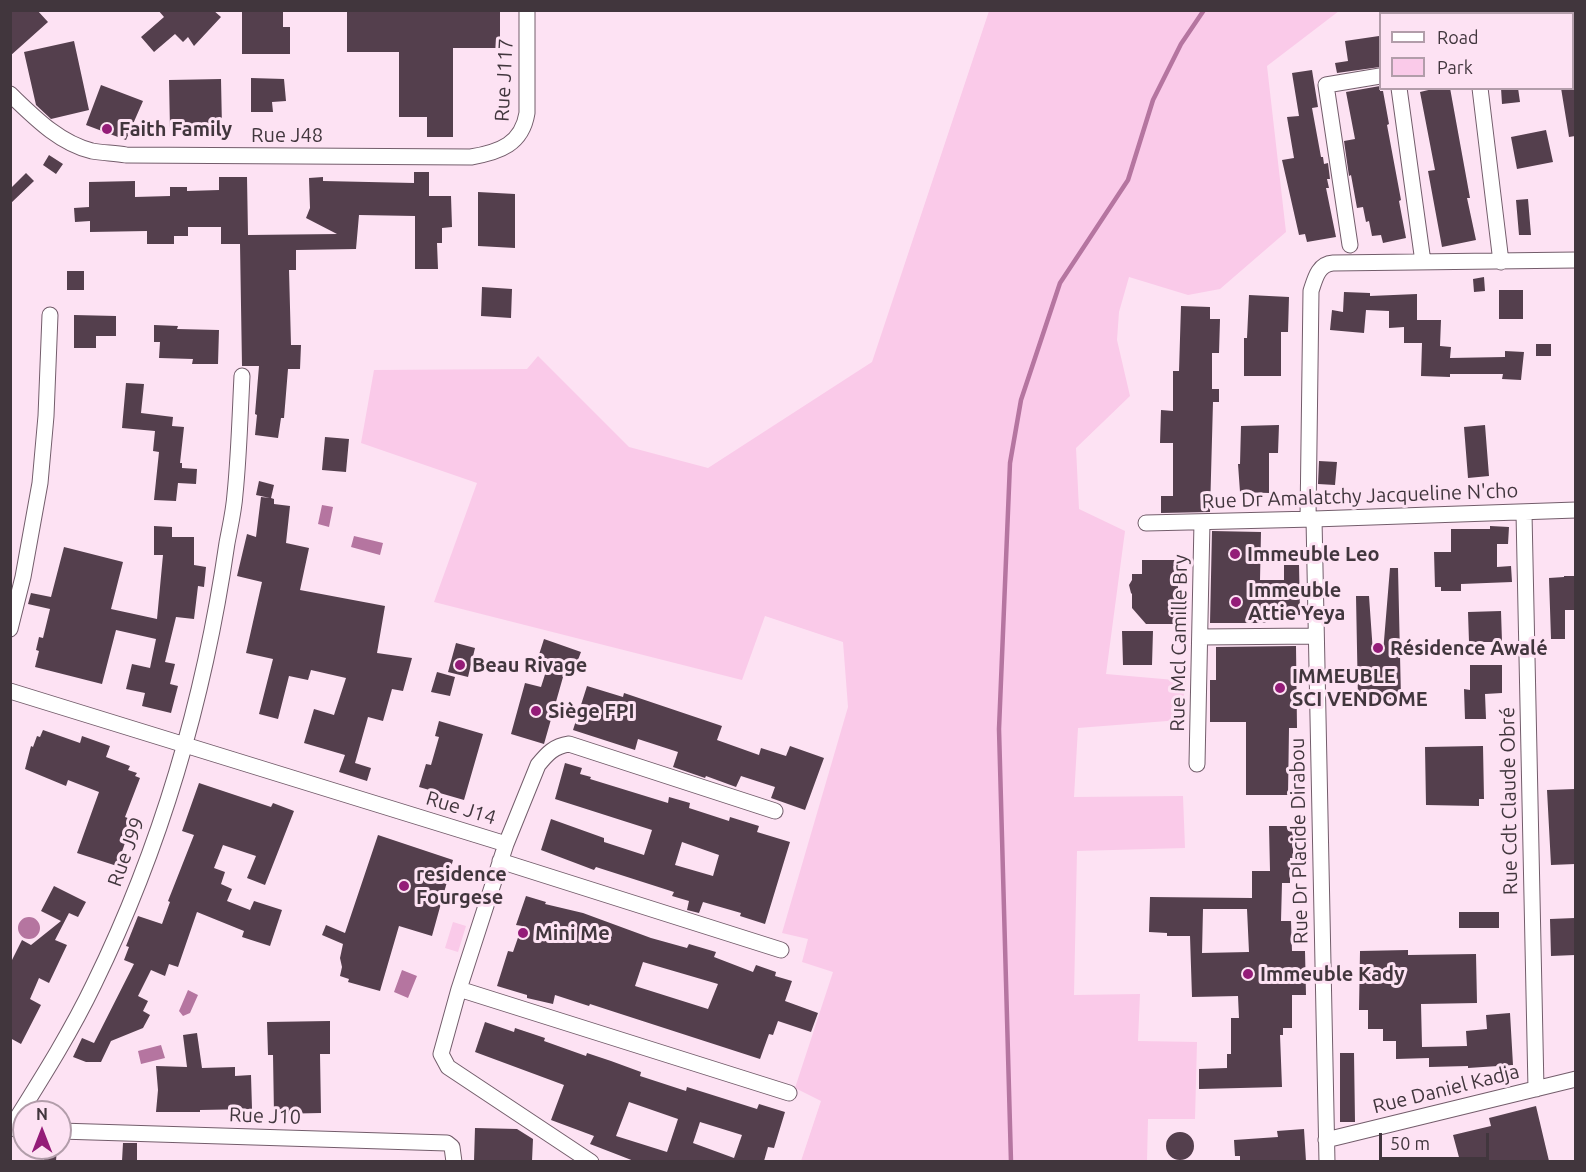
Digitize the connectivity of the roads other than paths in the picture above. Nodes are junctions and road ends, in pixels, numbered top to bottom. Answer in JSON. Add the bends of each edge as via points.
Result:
{"nodes":[{"id":1,"x":527,"y":10,"type":"edge"},
{"id":2,"x":1379,"y":76,"type":"edge"},
{"id":3,"x":1399,"y":90,"type":"edge"},
{"id":4,"x":1480,"y":90,"type":"edge"},
{"id":5,"x":10,"y":94,"type":"edge"},
{"id":6,"x":508,"y":145,"type":"joint"},
{"id":7,"x":1350,"y":245,"type":"dead end"},
{"id":8,"x":1575,"y":260,"type":"edge"},
{"id":9,"x":1423,"y":262,"type":"junction"},
{"id":10,"x":1501,"y":262,"type":"junction"},
{"id":11,"x":50,"y":315,"type":"dead end"},
{"id":12,"x":242,"y":376,"type":"dead end"},
{"id":13,"x":1575,"y":510,"type":"edge"},
{"id":14,"x":1524,"y":513,"type":"junction"},
{"id":15,"x":1311,"y":519,"type":"junction"},
{"id":16,"x":1202,"y":522,"type":"junction"},
{"id":17,"x":1146,"y":523,"type":"dead end"},
{"id":18,"x":10,"y":629,"type":"edge"},
{"id":19,"x":1316,"y":636,"type":"junction"},
{"id":20,"x":1200,"y":637,"type":"junction"},
{"id":21,"x":10,"y":691,"type":"edge"},
{"id":22,"x":185,"y":745,"type":"junction"},
{"id":23,"x":1197,"y":764,"type":"dead end"},
{"id":24,"x":775,"y":811,"type":"dead end"},
{"id":25,"x":506,"y":844,"type":"junction"},
{"id":26,"x":500,"y":861,"type":"junction"},
{"id":27,"x":781,"y":950,"type":"dead end"},
{"id":28,"x":459,"y":989,"type":"junction"},
{"id":29,"x":1575,"y":1079,"type":"edge"},
{"id":30,"x":1536,"y":1089,"type":"junction"},
{"id":31,"x":789,"y":1093,"type":"dead end"},
{"id":32,"x":11,"y":1128,"type":"edge"},
{"id":33,"x":72,"y":1131,"type":"edge"},
{"id":34,"x":1326,"y":1140,"type":"junction"},
{"id":35,"x":454,"y":1161,"type":"edge"},
{"id":36,"x":591,"y":1161,"type":"edge"},
{"id":37,"x":1327,"y":1161,"type":"edge"}],
"edges":[{"from":1,"to":6,"type":"street","name":"Rue J117","via":[[527,113],[522,134]]},
{"from":2,"to":7,"type":"street","via":[[1326,85]]},
{"from":3,"to":9,"type":"street"},
{"from":4,"to":10,"type":"street"},
{"from":5,"to":6,"type":"street","name":"Rue J48","via":[[38,122],[66,140],[91,150],[126,155],[471,157],[490,154]]},
{"from":8,"to":10,"type":"street","name":"Rue Dr Placide Dirabou"},
{"from":9,"to":10,"type":"street","name":"Rue Dr Placide Dirabou"},
{"from":9,"to":15,"type":"street","name":"Rue Dr Placide Dirabou","via":[[1327,264],[1316,277],[1311,291]]},
{"from":11,"to":18,"type":"street","via":[[40,483]]},
{"from":12,"to":22,"type":"street","name":"Rue J99","via":[[235,497],[221,590]]},
{"from":13,"to":14,"type":"street","name":"Rue Dr Amalatchy Jacqueline N'cho"},
{"from":14,"to":15,"type":"street","name":"Rue Dr Amalatchy Jacqueline N'cho"},
{"from":14,"to":30,"type":"street","name":"Rue Cdt Claude Obré"},
{"from":15,"to":16,"type":"street","name":"Rue Dr Amalatchy Jacqueline N'cho"},
{"from":15,"to":19,"type":"street","name":"Rue Dr Placide Dirabou"},
{"from":16,"to":17,"type":"street","name":"Rue Dr Amalatchy Jacqueline N'cho"},
{"from":16,"to":20,"type":"street","name":"Rue Mcl Camille Bry"},
{"from":19,"to":20,"type":"street"},
{"from":19,"to":34,"type":"street","name":"Rue Dr Placide Dirabou"},
{"from":20,"to":23,"type":"street","name":"Rue Mcl Camille Bry"},
{"from":21,"to":22,"type":"street"},
{"from":22,"to":25,"type":"street","name":"Rue J14"},
{"from":22,"to":32,"type":"street","name":"Rue J99","via":[[120,928],[69,1031]]},
{"from":24,"to":25,"type":"street","via":[[569,744],[557,747],[538,765]]},
{"from":25,"to":26,"type":"street","name":"Rue J14"},
{"from":26,"to":27,"type":"street"},
{"from":26,"to":28,"type":"street","name":"Rue J14"},
{"from":28,"to":31,"type":"street"},
{"from":28,"to":36,"type":"street","name":"Rue J14","via":[[441,1050],[444,1063]]},
{"from":29,"to":30,"type":"street","name":"Rue Daniel Kadja"},
{"from":30,"to":34,"type":"street","name":"Rue Daniel Kadja"},
{"from":33,"to":35,"type":"street","name":"Rue J10","via":[[447,1143],[452,1147]]},
{"from":34,"to":37,"type":"street","name":"Rue Dr Placide Dirabou"}]}
